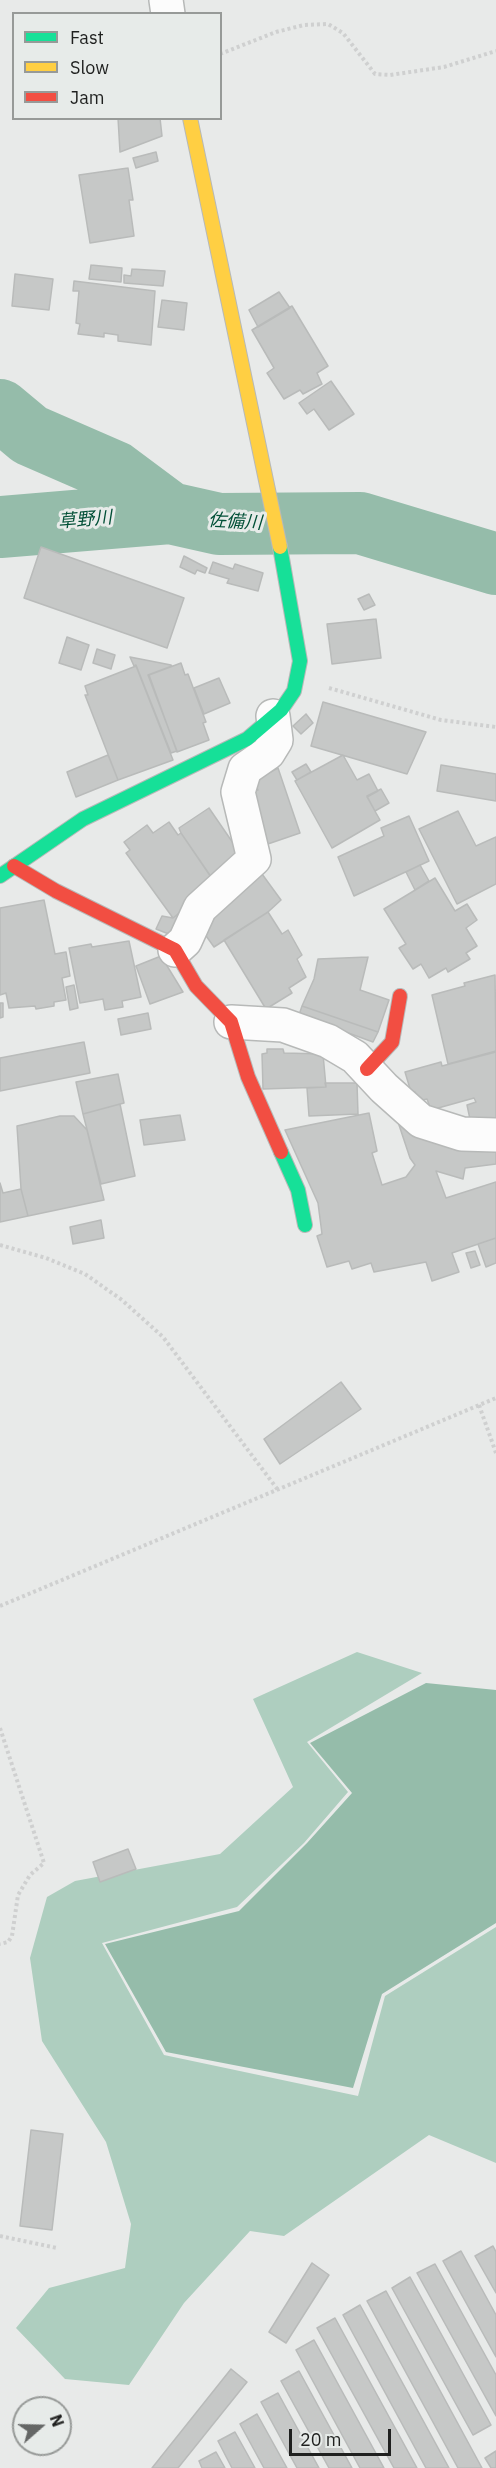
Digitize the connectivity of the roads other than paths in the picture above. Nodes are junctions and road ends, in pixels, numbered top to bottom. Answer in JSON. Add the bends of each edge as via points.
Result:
{"nodes":[{"id":1,"x":190,"y":120,"type":"edge"},
{"id":2,"x":273,"y":716,"type":"junction"},
{"id":3,"x":14,"y":866,"type":"junction"},
{"id":4,"x":0,"y":876,"type":"edge"},
{"id":5,"x":174,"y":950,"type":"junction"},
{"id":6,"x":400,"y":996,"type":"dead end"},
{"id":7,"x":231,"y":1022,"type":"junction"},
{"id":8,"x":367,"y":1069,"type":"junction"},
{"id":9,"x":496,"y":1135,"type":"edge"},
{"id":10,"x":305,"y":1225,"type":"dead end"}],
"edges":[{"from":1,"to":2,"type":"street","via":[[300,661],[294,691]]},
{"from":2,"to":3,"type":"street","via":[[247,740],[83,819]]},
{"from":2,"to":5,"type":"street","via":[[276,740],[267,753],[245,769],[238,792],[254,859],[200,908],[185,941]]},
{"from":3,"to":4,"type":"street"},
{"from":3,"to":5,"type":"street"},
{"from":5,"to":7,"type":"street","via":[[196,986]]},
{"from":6,"to":8,"type":"street","via":[[392,1042]]},
{"from":7,"to":8,"type":"street","via":[[295,1029],[328,1041]]},
{"from":7,"to":10,"type":"street","via":[[248,1077],[298,1190]]},
{"from":8,"to":9,"type":"street","via":[[421,1121],[462,1134]]}]}
